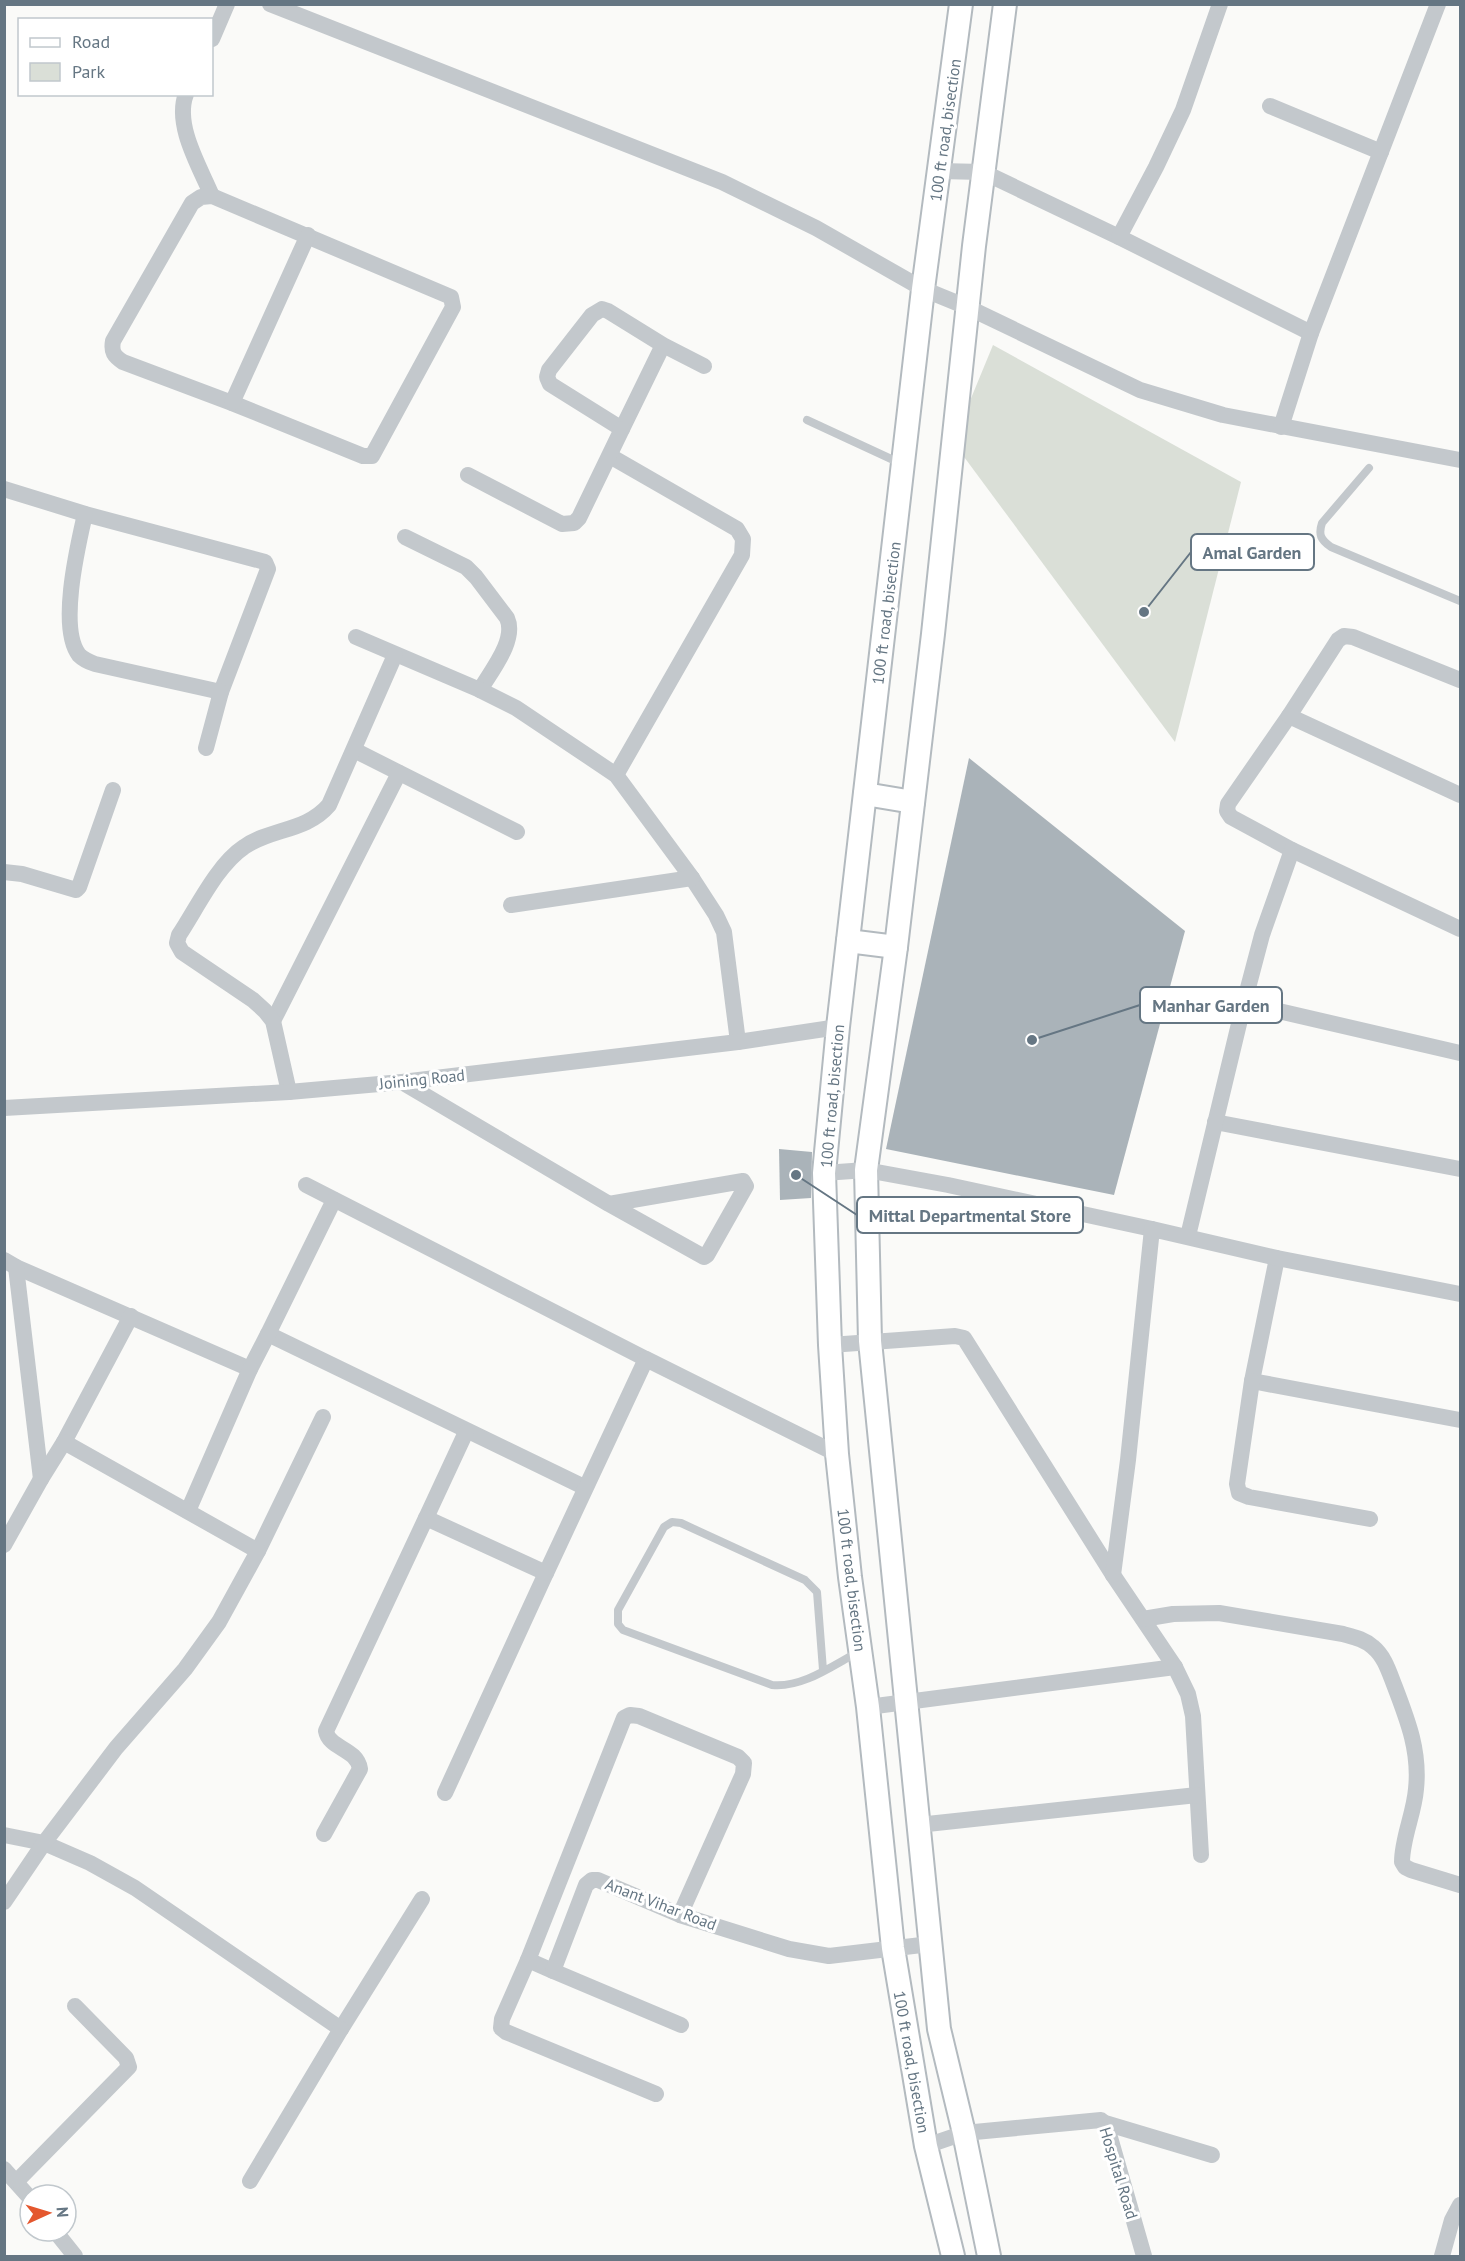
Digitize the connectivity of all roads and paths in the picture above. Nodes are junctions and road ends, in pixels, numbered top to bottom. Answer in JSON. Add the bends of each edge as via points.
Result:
{"nodes":[{"id":1,"x":227,"y":4,"type":"edge"},
{"id":2,"x":270,"y":4,"type":"edge"},
{"id":3,"x":961,"y":4,"type":"edge"},
{"id":4,"x":1005,"y":4,"type":"edge"},
{"id":5,"x":1220,"y":4,"type":"edge"},
{"id":6,"x":1438,"y":4,"type":"edge"},
{"id":7,"x":213,"y":37,"type":"edge"},
{"id":8,"x":186,"y":96,"type":"edge"},
{"id":9,"x":1270,"y":106,"type":"dead end"},
{"id":10,"x":1381,"y":152,"type":"junction"},
{"id":11,"x":939,"y":171,"type":"junction"},
{"id":12,"x":983,"y":172,"type":"junction"},
{"id":13,"x":212,"y":196,"type":"junction"},
{"id":14,"x":308,"y":235,"type":"junction"},
{"id":15,"x":1119,"y":237,"type":"junction"},
{"id":16,"x":923,"y":289,"type":"junction"},
{"id":17,"x":967,"y":307,"type":"junction"},
{"id":18,"x":1311,"y":333,"type":"junction"},
{"id":19,"x":663,"y":345,"type":"junction"},
{"id":20,"x":704,"y":366,"type":"dead end"},
{"id":21,"x":232,"y":403,"type":"junction"},
{"id":22,"x":807,"y":420,"type":"dead end"},
{"id":23,"x":1281,"y":427,"type":"junction"},
{"id":24,"x":622,"y":429,"type":"junction"},
{"id":25,"x":610,"y":456,"type":"junction"},
{"id":26,"x":1461,"y":460,"type":"edge"},
{"id":27,"x":904,"y":465,"type":"junction"},
{"id":28,"x":1369,"y":468,"type":"dead end"},
{"id":29,"x":468,"y":475,"type":"dead end"},
{"id":30,"x":4,"y":489,"type":"edge"},
{"id":31,"x":85,"y":514,"type":"junction"},
{"id":32,"x":405,"y":537,"type":"dead end"},
{"id":33,"x":1461,"y":601,"type":"edge"},
{"id":34,"x":356,"y":637,"type":"dead end"},
{"id":35,"x":395,"y":655,"type":"junction"},
{"id":36,"x":1461,"y":680,"type":"edge"},
{"id":37,"x":480,"y":690,"type":"junction"},
{"id":38,"x":221,"y":692,"type":"junction"},
{"id":39,"x":1289,"y":716,"type":"junction"},
{"id":40,"x":206,"y":748,"type":"dead end"},
{"id":41,"x":354,"y":750,"type":"junction"},
{"id":42,"x":399,"y":773,"type":"junction"},
{"id":43,"x":616,"y":775,"type":"junction"},
{"id":44,"x":113,"y":790,"type":"dead end"},
{"id":45,"x":865,"y":795,"type":"junction"},
{"id":46,"x":1461,"y":795,"type":"edge"},
{"id":47,"x":913,"y":801,"type":"junction"},
{"id":48,"x":517,"y":832,"type":"dead end"},
{"id":49,"x":1292,"y":850,"type":"junction"},
{"id":50,"x":4,"y":872,"type":"edge"},
{"id":51,"x":692,"y":879,"type":"junction"},
{"id":52,"x":511,"y":905,"type":"dead end"},
{"id":53,"x":1461,"y":929,"type":"edge"},
{"id":54,"x":848,"y":941,"type":"junction"},
{"id":55,"x":896,"y":946,"type":"junction"},
{"id":56,"x":1244,"y":1003,"type":"junction"},
{"id":57,"x":273,"y":1021,"type":"junction"},
{"id":58,"x":838,"y":1027,"type":"junction"},
{"id":59,"x":738,"y":1042,"type":"junction"},
{"id":60,"x":1461,"y":1053,"type":"edge"},
{"id":61,"x":402,"y":1082,"type":"junction"},
{"id":62,"x":290,"y":1092,"type":"junction"},
{"id":63,"x":4,"y":1108,"type":"edge"},
{"id":64,"x":1215,"y":1122,"type":"junction"},
{"id":65,"x":1461,"y":1169,"type":"edge"},
{"id":66,"x":866,"y":1170,"type":"junction"},
{"id":67,"x":824,"y":1173,"type":"junction"},
{"id":68,"x":306,"y":1185,"type":"dead end"},
{"id":69,"x":334,"y":1200,"type":"junction"},
{"id":70,"x":609,"y":1204,"type":"junction"},
{"id":71,"x":1152,"y":1229,"type":"junction"},
{"id":72,"x":1188,"y":1236,"type":"junction"},
{"id":73,"x":1277,"y":1258,"type":"junction"},
{"id":74,"x":10,"y":1264,"type":"edge"},
{"id":75,"x":1461,"y":1294,"type":"edge"},
{"id":76,"x":131,"y":1316,"type":"junction"},
{"id":77,"x":268,"y":1334,"type":"junction"},
{"id":78,"x":870,"y":1341,"type":"junction"},
{"id":79,"x":830,"y":1345,"type":"junction"},
{"id":80,"x":646,"y":1359,"type":"junction"},
{"id":81,"x":250,"y":1369,"type":"junction"},
{"id":82,"x":1252,"y":1381,"type":"junction"},
{"id":83,"x":324,"y":1417,"type":"dead end"},
{"id":84,"x":1461,"y":1420,"type":"edge"},
{"id":85,"x":466,"y":1432,"type":"junction"},
{"id":86,"x":64,"y":1442,"type":"junction"},
{"id":87,"x":837,"y":1454,"type":"junction"},
{"id":88,"x":41,"y":1479,"type":"junction"},
{"id":89,"x":584,"y":1487,"type":"junction"},
{"id":90,"x":188,"y":1511,"type":"junction"},
{"id":91,"x":426,"y":1518,"type":"junction"},
{"id":92,"x":1370,"y":1518,"type":"dead end"},
{"id":93,"x":4,"y":1545,"type":"edge"},
{"id":94,"x":258,"y":1551,"type":"junction"},
{"id":95,"x":546,"y":1573,"type":"junction"},
{"id":96,"x":1113,"y":1575,"type":"junction"},
{"id":97,"x":1143,"y":1619,"type":"junction"},
{"id":98,"x":860,"y":1651,"type":"junction"},
{"id":99,"x":1175,"y":1667,"type":"junction"},
{"id":100,"x":823,"y":1670,"type":"junction"},
{"id":101,"x":907,"y":1702,"type":"junction"},
{"id":102,"x":868,"y":1707,"type":"junction"},
{"id":103,"x":445,"y":1793,"type":"dead end"},
{"id":104,"x":1197,"y":1795,"type":"junction"},
{"id":105,"x":918,"y":1825,"type":"junction"},
{"id":106,"x":324,"y":1834,"type":"dead end"},
{"id":107,"x":4,"y":1835,"type":"edge"},
{"id":108,"x":44,"y":1843,"type":"junction"},
{"id":109,"x":1201,"y":1856,"type":"dead end"},
{"id":110,"x":1461,"y":1885,"type":"edge"},
{"id":111,"x":422,"y":1899,"type":"dead end"},
{"id":112,"x":4,"y":1902,"type":"edge"},
{"id":113,"x":680,"y":1915,"type":"junction"},
{"id":114,"x":930,"y":1944,"type":"junction"},
{"id":115,"x":892,"y":1948,"type":"junction"},
{"id":116,"x":528,"y":1960,"type":"junction"},
{"id":117,"x":553,"y":1971,"type":"junction"},
{"id":118,"x":75,"y":2006,"type":"dead end"},
{"id":119,"x":681,"y":2025,"type":"dead end"},
{"id":120,"x":341,"y":2030,"type":"junction"},
{"id":121,"x":656,"y":2094,"type":"dead end"},
{"id":122,"x":1105,"y":2122,"type":"junction"},
{"id":123,"x":964,"y":2133,"type":"junction"},
{"id":124,"x":926,"y":2146,"type":"junction"},
{"id":125,"x":1212,"y":2155,"type":"dead end"},
{"id":126,"x":4,"y":2169,"type":"edge"},
{"id":127,"x":17,"y":2181,"type":"joint"},
{"id":128,"x":250,"y":2181,"type":"dead end"},
{"id":129,"x":1460,"y":2205,"type":"edge"},
{"id":130,"x":65,"y":2243,"type":"edge"},
{"id":131,"x":75,"y":2256,"type":"edge"},
{"id":132,"x":953,"y":2256,"type":"edge"},
{"id":133,"x":989,"y":2256,"type":"edge"},
{"id":134,"x":1144,"y":2256,"type":"edge"},
{"id":135,"x":1442,"y":2256,"type":"edge"}],
"edges":[{"from":1,"to":7,"type":"street"},
{"from":2,"to":16,"type":"street","via":[[722,182],[816,228]]},
{"from":3,"to":11,"type":"street","name":"100 ft road, bisection"},
{"from":4,"to":12,"type":"street","name":"100 ft road, bisection"},
{"from":5,"to":15,"type":"street","via":[[1183,110]]},
{"from":6,"to":10,"type":"street"},
{"from":8,"to":13,"type":"street","via":[[182,114],[185,131]]},
{"from":9,"to":10,"type":"street"},
{"from":10,"to":18,"type":"street"},
{"from":11,"to":12,"type":"street"},
{"from":11,"to":16,"type":"street","name":"100 ft road, bisection"},
{"from":12,"to":15,"type":"street"},
{"from":12,"to":17,"type":"street","name":"100 ft road, bisection"},
{"from":13,"to":14,"type":"street"},
{"from":13,"to":21,"type":"street","via":[[192,203],[112,349],[123,362]]},
{"from":14,"to":21,"type":"street"},
{"from":14,"to":21,"type":"street","via":[[451,297],[453,307],[372,456],[363,456]]},
{"from":15,"to":18,"type":"street"},
{"from":16,"to":17,"type":"street"},
{"from":16,"to":27,"type":"street","name":"100 ft road, bisection"},
{"from":17,"to":23,"type":"street","via":[[1140,390],[1223,415]]},
{"from":17,"to":47,"type":"street","name":"100 ft road, bisection"},
{"from":18,"to":23,"type":"street"},
{"from":19,"to":20,"type":"street"},
{"from":19,"to":24,"type":"street"},
{"from":19,"to":24,"type":"street","via":[[602,309],[592,315],[547,374],[550,384]]},
{"from":22,"to":27,"type":"lane"},
{"from":23,"to":26,"type":"street"},
{"from":24,"to":25,"type":"street"},
{"from":25,"to":29,"type":"street","via":[[579,518],[569,525]]},
{"from":25,"to":43,"type":"street","via":[[737,529],[743,539],[742,555]]},
{"from":27,"to":45,"type":"street","name":"100 ft road, bisection"},
{"from":28,"to":33,"type":"lane","via":[[1322,523],[1322,540]]},
{"from":30,"to":31,"type":"street"},
{"from":31,"to":38,"type":"street","via":[[73,567],[70,623],[78,654],[95,664]]},
{"from":31,"to":38,"type":"street","via":[[265,561],[268,569]]},
{"from":32,"to":37,"type":"street","via":[[466,567],[510,624],[508,640]]},
{"from":34,"to":35,"type":"street"},
{"from":35,"to":37,"type":"street"},
{"from":35,"to":41,"type":"street"},
{"from":36,"to":39,"type":"street","via":[[1344,636]]},
{"from":37,"to":43,"type":"street","via":[[516,708]]},
{"from":38,"to":40,"type":"street"},
{"from":39,"to":46,"type":"street"},
{"from":39,"to":49,"type":"street","via":[[1227,811],[1231,817]]},
{"from":41,"to":42,"type":"street"},
{"from":41,"to":57,"type":"street","via":[[329,806],[321,815],[307,824],[244,846],[227,861],[179,936],[177,943],[182,952],[253,999]]},
{"from":42,"to":48,"type":"street"},
{"from":42,"to":57,"type":"street"},
{"from":43,"to":51,"type":"street"},
{"from":44,"to":50,"type":"street","via":[[76,890]]},
{"from":45,"to":47,"type":"street"},
{"from":45,"to":54,"type":"street","name":"100 ft road, bisection"},
{"from":47,"to":55,"type":"street","name":"100 ft road, bisection"},
{"from":49,"to":53,"type":"street"},
{"from":49,"to":56,"type":"street"},
{"from":51,"to":52,"type":"street"},
{"from":51,"to":59,"type":"street","via":[[724,932]]},
{"from":54,"to":55,"type":"street"},
{"from":54,"to":58,"type":"street","name":"100 ft road, bisection"},
{"from":55,"to":66,"type":"street","name":"100 ft road, bisection"},
{"from":56,"to":60,"type":"street"},
{"from":56,"to":64,"type":"street"},
{"from":57,"to":62,"type":"street"},
{"from":58,"to":59,"type":"street","name":"Joining Road"},
{"from":58,"to":67,"type":"street","name":"100 ft road, bisection"},
{"from":59,"to":61,"type":"street","name":"Joining Road"},
{"from":61,"to":62,"type":"street","name":"Joining Road"},
{"from":61,"to":70,"type":"street"},
{"from":62,"to":63,"type":"street","name":"Joining Road"},
{"from":64,"to":65,"type":"street"},
{"from":64,"to":72,"type":"street"},
{"from":66,"to":67,"type":"street"},
{"from":66,"to":71,"type":"street"},
{"from":66,"to":78,"type":"street","name":"100 ft road, bisection"},
{"from":67,"to":79,"type":"street","name":"100 ft road, bisection"},
{"from":68,"to":69,"type":"street"},
{"from":69,"to":77,"type":"street"},
{"from":69,"to":80,"type":"street"},
{"from":70,"to":70,"type":"street","via":[[743,1181],[746,1186],[706,1257]]},
{"from":71,"to":72,"type":"street"},
{"from":71,"to":96,"type":"street"},
{"from":72,"to":73,"type":"street"},
{"from":73,"to":75,"type":"street"},
{"from":73,"to":82,"type":"street"},
{"from":74,"to":76,"type":"street"},
{"from":74,"to":88,"type":"street"},
{"from":76,"to":81,"type":"street"},
{"from":76,"to":86,"type":"street"},
{"from":77,"to":81,"type":"street"},
{"from":77,"to":85,"type":"street"},
{"from":78,"to":79,"type":"street"},
{"from":78,"to":96,"type":"street","via":[[964,1338]]},
{"from":78,"to":101,"type":"street","name":"100 ft road, bisection"},
{"from":79,"to":87,"type":"street","name":"100 ft road, bisection"},
{"from":80,"to":87,"type":"street"},
{"from":80,"to":89,"type":"street"},
{"from":81,"to":90,"type":"street"},
{"from":82,"to":84,"type":"street"},
{"from":82,"to":92,"type":"street","via":[[1237,1484],[1239,1494]]},
{"from":83,"to":94,"type":"street"},
{"from":85,"to":89,"type":"street"},
{"from":85,"to":91,"type":"street"},
{"from":86,"to":88,"type":"street"},
{"from":86,"to":90,"type":"street"},
{"from":87,"to":98,"type":"street","name":"100 ft road, bisection"},
{"from":88,"to":93,"type":"street"},
{"from":89,"to":95,"type":"street"},
{"from":90,"to":94,"type":"street"},
{"from":91,"to":95,"type":"street"},
{"from":91,"to":106,"type":"street","via":[[326,1731],[330,1740],[356,1756],[360,1769]]},
{"from":94,"to":108,"type":"street","via":[[213,1631]]},
{"from":95,"to":103,"type":"street"},
{"from":96,"to":97,"type":"street"},
{"from":97,"to":99,"type":"street"},
{"from":97,"to":110,"type":"street","via":[[1219,1613],[1343,1634],[1373,1647],[1384,1660],[1416,1749],[1416,1792],[1402,1862],[1411,1870]]},
{"from":98,"to":100,"type":"lane"},
{"from":98,"to":102,"type":"street","name":"100 ft road, bisection"},
{"from":99,"to":101,"type":"street"},
{"from":99,"to":104,"type":"street","via":[[1193,1716]]},
{"from":100,"to":100,"type":"lane","via":[[797,1684],[772,1685],[623,1630],[618,1624],[618,1610],[664,1527],[672,1522],[681,1523],[812,1586],[817,1592]]},
{"from":101,"to":102,"type":"street"},
{"from":101,"to":105,"type":"street","name":"100 ft road, bisection"},
{"from":102,"to":115,"type":"street","name":"100 ft road, bisection"},
{"from":104,"to":105,"type":"street"},
{"from":104,"to":109,"type":"street"},
{"from":105,"to":114,"type":"street","name":"100 ft road, bisection"},
{"from":107,"to":108,"type":"street"},
{"from":108,"to":112,"type":"street"},
{"from":108,"to":120,"type":"street","via":[[135,1888]]},
{"from":111,"to":120,"type":"street"},
{"from":113,"to":115,"type":"street","name":"Anant Vihar Road","via":[[789,1949],[829,1956]]},
{"from":113,"to":116,"type":"street","via":[[743,1774],[744,1763],[738,1757],[630,1715],[624,1718]]},
{"from":113,"to":117,"type":"street","name":"Anant Vihar Road","via":[[592,1880],[586,1885]]},
{"from":114,"to":115,"type":"street","name":"Anant Vihar Road"},
{"from":114,"to":123,"type":"street","name":"100 ft road, bisection","via":[[939,2029]]},
{"from":115,"to":124,"type":"street","name":"100 ft road, bisection"},
{"from":116,"to":117,"type":"street"},
{"from":116,"to":121,"type":"street","via":[[501,2028]]},
{"from":117,"to":119,"type":"street"},
{"from":118,"to":127,"type":"street","via":[[126,2058],[129,2067]]},
{"from":120,"to":128,"type":"street"},
{"from":122,"to":123,"type":"street","name":"Hospital Road","via":[[1098,2119]]},
{"from":122,"to":125,"type":"street"},
{"from":122,"to":134,"type":"street","name":"Hospital Road"},
{"from":123,"to":124,"type":"street","name":"Hospital Road"},
{"from":123,"to":133,"type":"street","name":"100 ft road, bisection"},
{"from":124,"to":132,"type":"street","name":"100 ft road, bisection"},
{"from":126,"to":127,"type":"street"},
{"from":129,"to":135,"type":"street"},
{"from":130,"to":131,"type":"street"}]}
